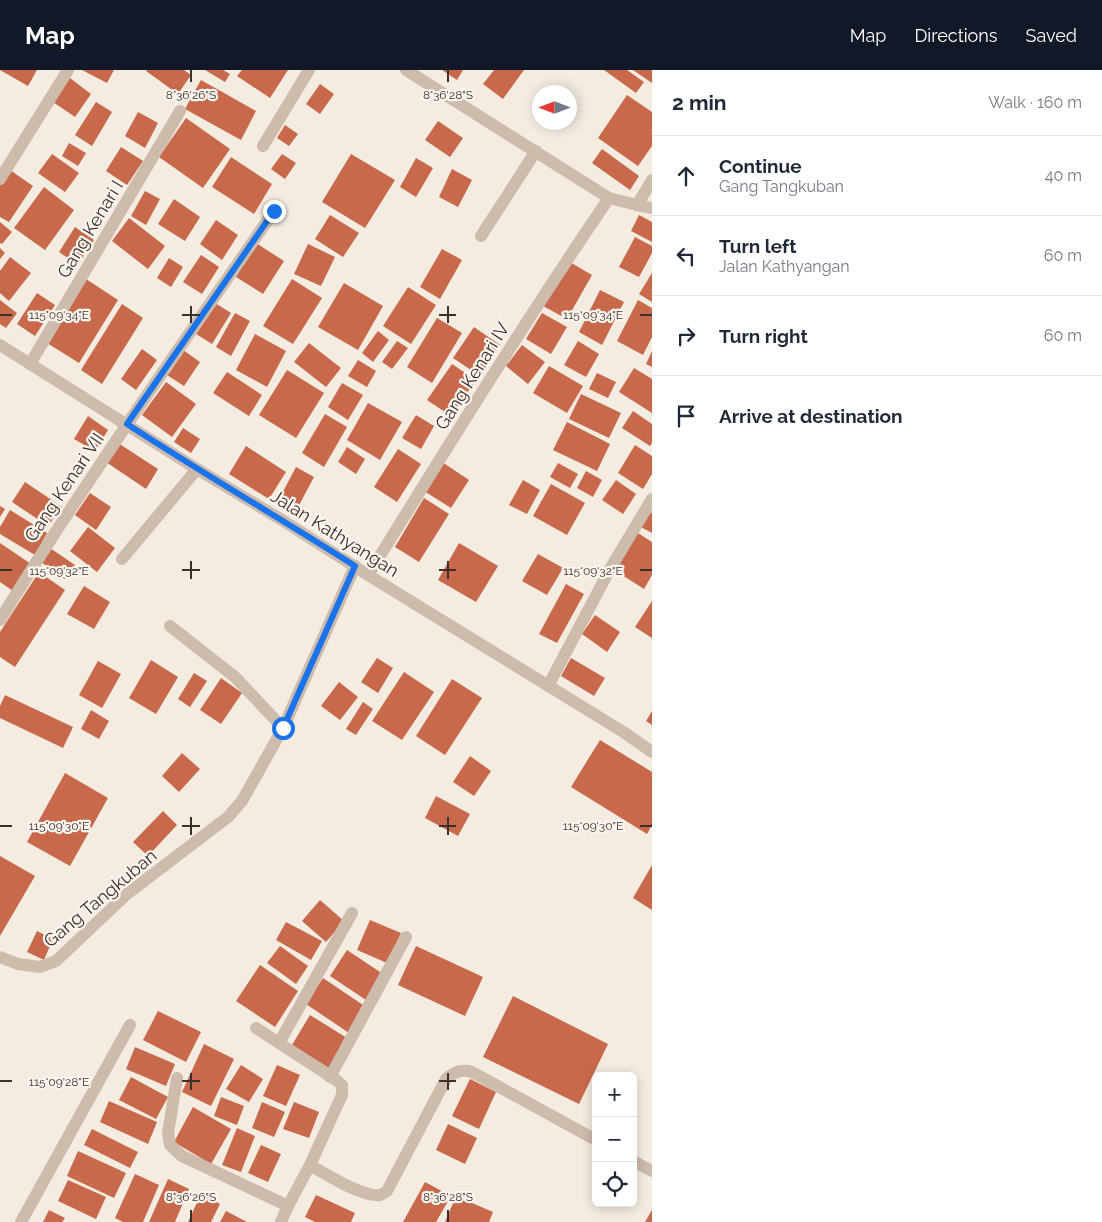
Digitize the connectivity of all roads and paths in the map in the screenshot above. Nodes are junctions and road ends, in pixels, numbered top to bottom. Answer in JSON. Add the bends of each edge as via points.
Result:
{"nodes":[{"id":1,"x":68,"y":70,"type":"edge"},
{"id":2,"x":309,"y":70,"type":"edge"},
{"id":3,"x":406,"y":70,"type":"edge"},
{"id":4,"x":180,"y":112,"type":"dead end"},
{"id":5,"x":263,"y":146,"type":"dead end"},
{"id":6,"x":536,"y":151,"type":"junction"},
{"id":7,"x":0,"y":179,"type":"edge"},
{"id":8,"x":652,"y":180,"type":"edge"},
{"id":9,"x":609,"y":198,"type":"junction"},
{"id":10,"x":637,"y":205,"type":"junction"},
{"id":11,"x":652,"y":208,"type":"edge"},
{"id":12,"x":274,"y":211,"type":"dead end"},
{"id":13,"x":481,"y":236,"type":"dead end"},
{"id":14,"x":0,"y":345,"type":"edge"},
{"id":15,"x":30,"y":364,"type":"junction"},
{"id":16,"x":127,"y":424,"type":"junction"},
{"id":17,"x":197,"y":469,"type":"junction"},
{"id":18,"x":652,"y":500,"type":"edge"},
{"id":19,"x":122,"y":559,"type":"dead end"},
{"id":20,"x":355,"y":566,"type":"junction"},
{"id":21,"x":368,"y":575,"type":"junction"},
{"id":22,"x":0,"y":620,"type":"edge"},
{"id":23,"x":170,"y":626,"type":"dead end"},
{"id":24,"x":548,"y":686,"type":"junction"},
{"id":25,"x":283,"y":728,"type":"junction"},
{"id":26,"x":652,"y":752,"type":"edge"},
{"id":27,"x":352,"y":913,"type":"dead end"},
{"id":28,"x":406,"y":937,"type":"dead end"},
{"id":29,"x":0,"y":958,"type":"edge"},
{"id":30,"x":130,"y":1025,"type":"dead end"},
{"id":31,"x":256,"y":1028,"type":"dead end"},
{"id":32,"x":279,"y":1043,"type":"junction"},
{"id":33,"x":330,"y":1077,"type":"junction"},
{"id":34,"x":177,"y":1078,"type":"dead end"},
{"id":35,"x":592,"y":1138,"type":"edge"},
{"id":36,"x":635,"y":1162,"type":"edge"},
{"id":37,"x":310,"y":1166,"type":"junction"},
{"id":38,"x":652,"y":1171,"type":"edge"},
{"id":39,"x":288,"y":1206,"type":"junction"},
{"id":40,"x":21,"y":1222,"type":"edge"},
{"id":41,"x":281,"y":1222,"type":"edge"}],
"edges":[{"from":1,"to":7,"type":"street"},
{"from":2,"to":5,"type":"street"},
{"from":3,"to":6,"type":"street"},
{"from":4,"to":15,"type":"street","name":"Gang Kenari I"},
{"from":6,"to":9,"type":"street"},
{"from":6,"to":13,"type":"street"},
{"from":8,"to":10,"type":"street"},
{"from":9,"to":10,"type":"street"},
{"from":9,"to":21,"type":"street","name":"Gang Kenari IV","via":[[495,370]]},
{"from":10,"to":11,"type":"street"},
{"from":12,"to":16,"type":"street","name":"Gang Kenari VII"},
{"from":14,"to":15,"type":"street","name":"Jalan Kathyangan"},
{"from":15,"to":16,"type":"street","name":"Jalan Kathyangan"},
{"from":16,"to":17,"type":"street","name":"Jalan Kathyangan"},
{"from":16,"to":22,"type":"street","name":"Gang Kenari VII"},
{"from":17,"to":19,"type":"street"},
{"from":17,"to":20,"type":"street","name":"Jalan Kathyangan"},
{"from":18,"to":24,"type":"street","via":[[610,569]]},
{"from":20,"to":21,"type":"street","name":"Jalan Kathyangan"},
{"from":20,"to":25,"type":"street","name":"Gang Tangkuban"},
{"from":21,"to":24,"type":"street","name":"Jalan Kathyangan"},
{"from":23,"to":25,"type":"street","via":[[235,677]]},
{"from":24,"to":26,"type":"street","name":"Jalan Kathyangan"},
{"from":25,"to":29,"type":"street","name":"Gang Tangkuban","via":[[242,801],[228,817],[126,894],[56,961],[40,967]]},
{"from":27,"to":32,"type":"street"},
{"from":28,"to":33,"type":"street"},
{"from":30,"to":40,"type":"street"},
{"from":31,"to":32,"type":"street"},
{"from":32,"to":33,"type":"street"},
{"from":33,"to":37,"type":"street","via":[[342,1085],[342,1095]]},
{"from":34,"to":39,"type":"street","via":[[168,1133],[170,1145],[182,1156]]},
{"from":35,"to":37,"type":"street","via":[[465,1070],[446,1079],[387,1191],[376,1195],[354,1189]]},
{"from":36,"to":38,"type":"street"},
{"from":37,"to":39,"type":"street"},
{"from":39,"to":41,"type":"street"}]}
